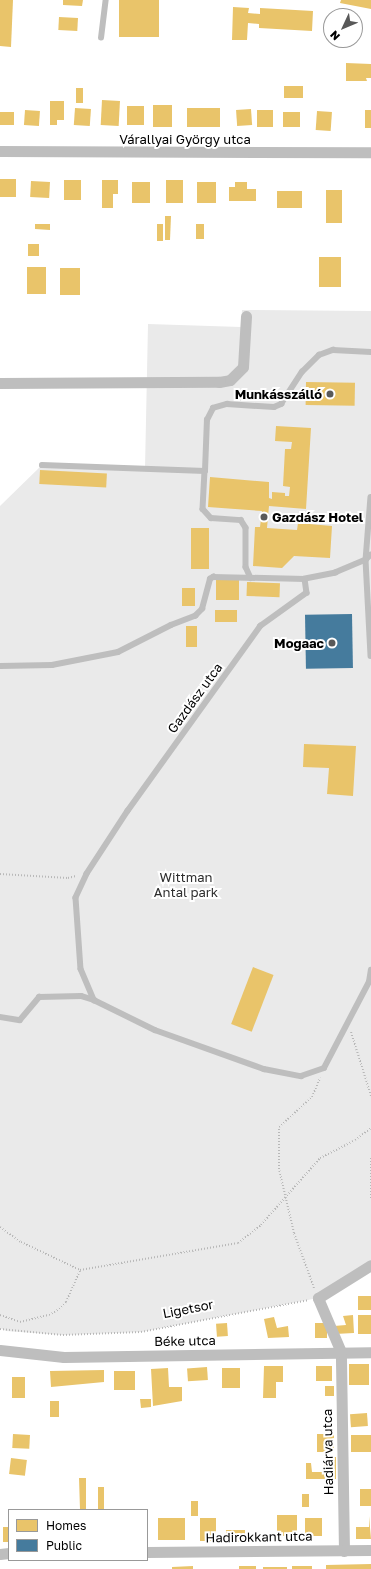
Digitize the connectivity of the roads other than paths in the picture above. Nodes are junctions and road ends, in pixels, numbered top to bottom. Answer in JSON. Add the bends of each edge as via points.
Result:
{"nodes":[{"id":1,"x":106,"y":0,"type":"edge"},
{"id":2,"x":101,"y":38,"type":"dead end"},
{"id":3,"x":0,"y":151,"type":"edge"},
{"id":4,"x":371,"y":152,"type":"edge"},
{"id":5,"x":246,"y":316,"type":"dead end"},
{"id":6,"x":371,"y":352,"type":"edge"},
{"id":7,"x":0,"y":383,"type":"edge"},
{"id":8,"x":42,"y":465,"type":"dead end"},
{"id":9,"x":205,"y":471,"type":"junction"},
{"id":10,"x":371,"y":497,"type":"edge"},
{"id":11,"x":371,"y":555,"type":"edge"},
{"id":12,"x":368,"y":560,"type":"edge"},
{"id":13,"x":251,"y":578,"type":"junction"},
{"id":14,"x":305,"y":580,"type":"junction"},
{"id":15,"x":371,"y":656,"type":"edge"},
{"id":16,"x":0,"y":666,"type":"edge"},
{"id":17,"x":371,"y":970,"type":"edge"},
{"id":18,"x":94,"y":1000,"type":"junction"},
{"id":19,"x":0,"y":1017,"type":"edge"},
{"id":20,"x":371,"y":1265,"type":"edge"},
{"id":21,"x":0,"y":1350,"type":"edge"},
{"id":22,"x":341,"y":1352,"type":"junction"},
{"id":23,"x":371,"y":1352,"type":"edge"},
{"id":24,"x":344,"y":1550,"type":"junction"},
{"id":25,"x":371,"y":1550,"type":"edge"},
{"id":26,"x":148,"y":1552,"type":"edge"}],
"edges":[{"from":1,"to":2,"type":"lane"},
{"from":3,"to":4,"type":"street","name":"Várallyai György utca"},
{"from":5,"to":7,"type":"street","via":[[243,367],[230,380]]},
{"from":6,"to":9,"type":"lane","via":[[333,350],[319,355],[302,372],[281,404],[274,407],[227,404],[213,408],[207,420]]},
{"from":8,"to":9,"type":"lane"},
{"from":9,"to":13,"type":"lane","via":[[203,509],[212,518],[241,520],[246,528],[246,567]]},
{"from":10,"to":12,"type":"lane"},
{"from":11,"to":12,"type":"lane"},
{"from":12,"to":14,"type":"lane","via":[[336,573]]},
{"from":12,"to":15,"type":"lane"},
{"from":13,"to":14,"type":"lane"},
{"from":13,"to":16,"type":"lane","via":[[213,577],[210,579],[202,609],[196,616],[171,625],[118,652],[52,665]]},
{"from":14,"to":18,"type":"lane","name":"Gazdász utca","via":[[307,594],[261,626],[142,792],[87,874],[76,898],[76,929],[81,969]]},
{"from":17,"to":18,"type":"lane","via":[[369,982],[324,1068],[301,1076],[264,1069],[155,1030]]},
{"from":18,"to":19,"type":"lane","via":[[81,996],[39,997],[20,1020]]},
{"from":20,"to":22,"type":"street","via":[[318,1298]]},
{"from":21,"to":22,"type":"street","name":"Béke utca","via":[[64,1357]]},
{"from":22,"to":23,"type":"street","name":"Béke utca"},
{"from":22,"to":24,"type":"street","name":"Hadiárva utca"},
{"from":24,"to":25,"type":"street","name":"Hadirokkant utca"},
{"from":24,"to":26,"type":"street","name":"Hadirokkant utca"}]}
